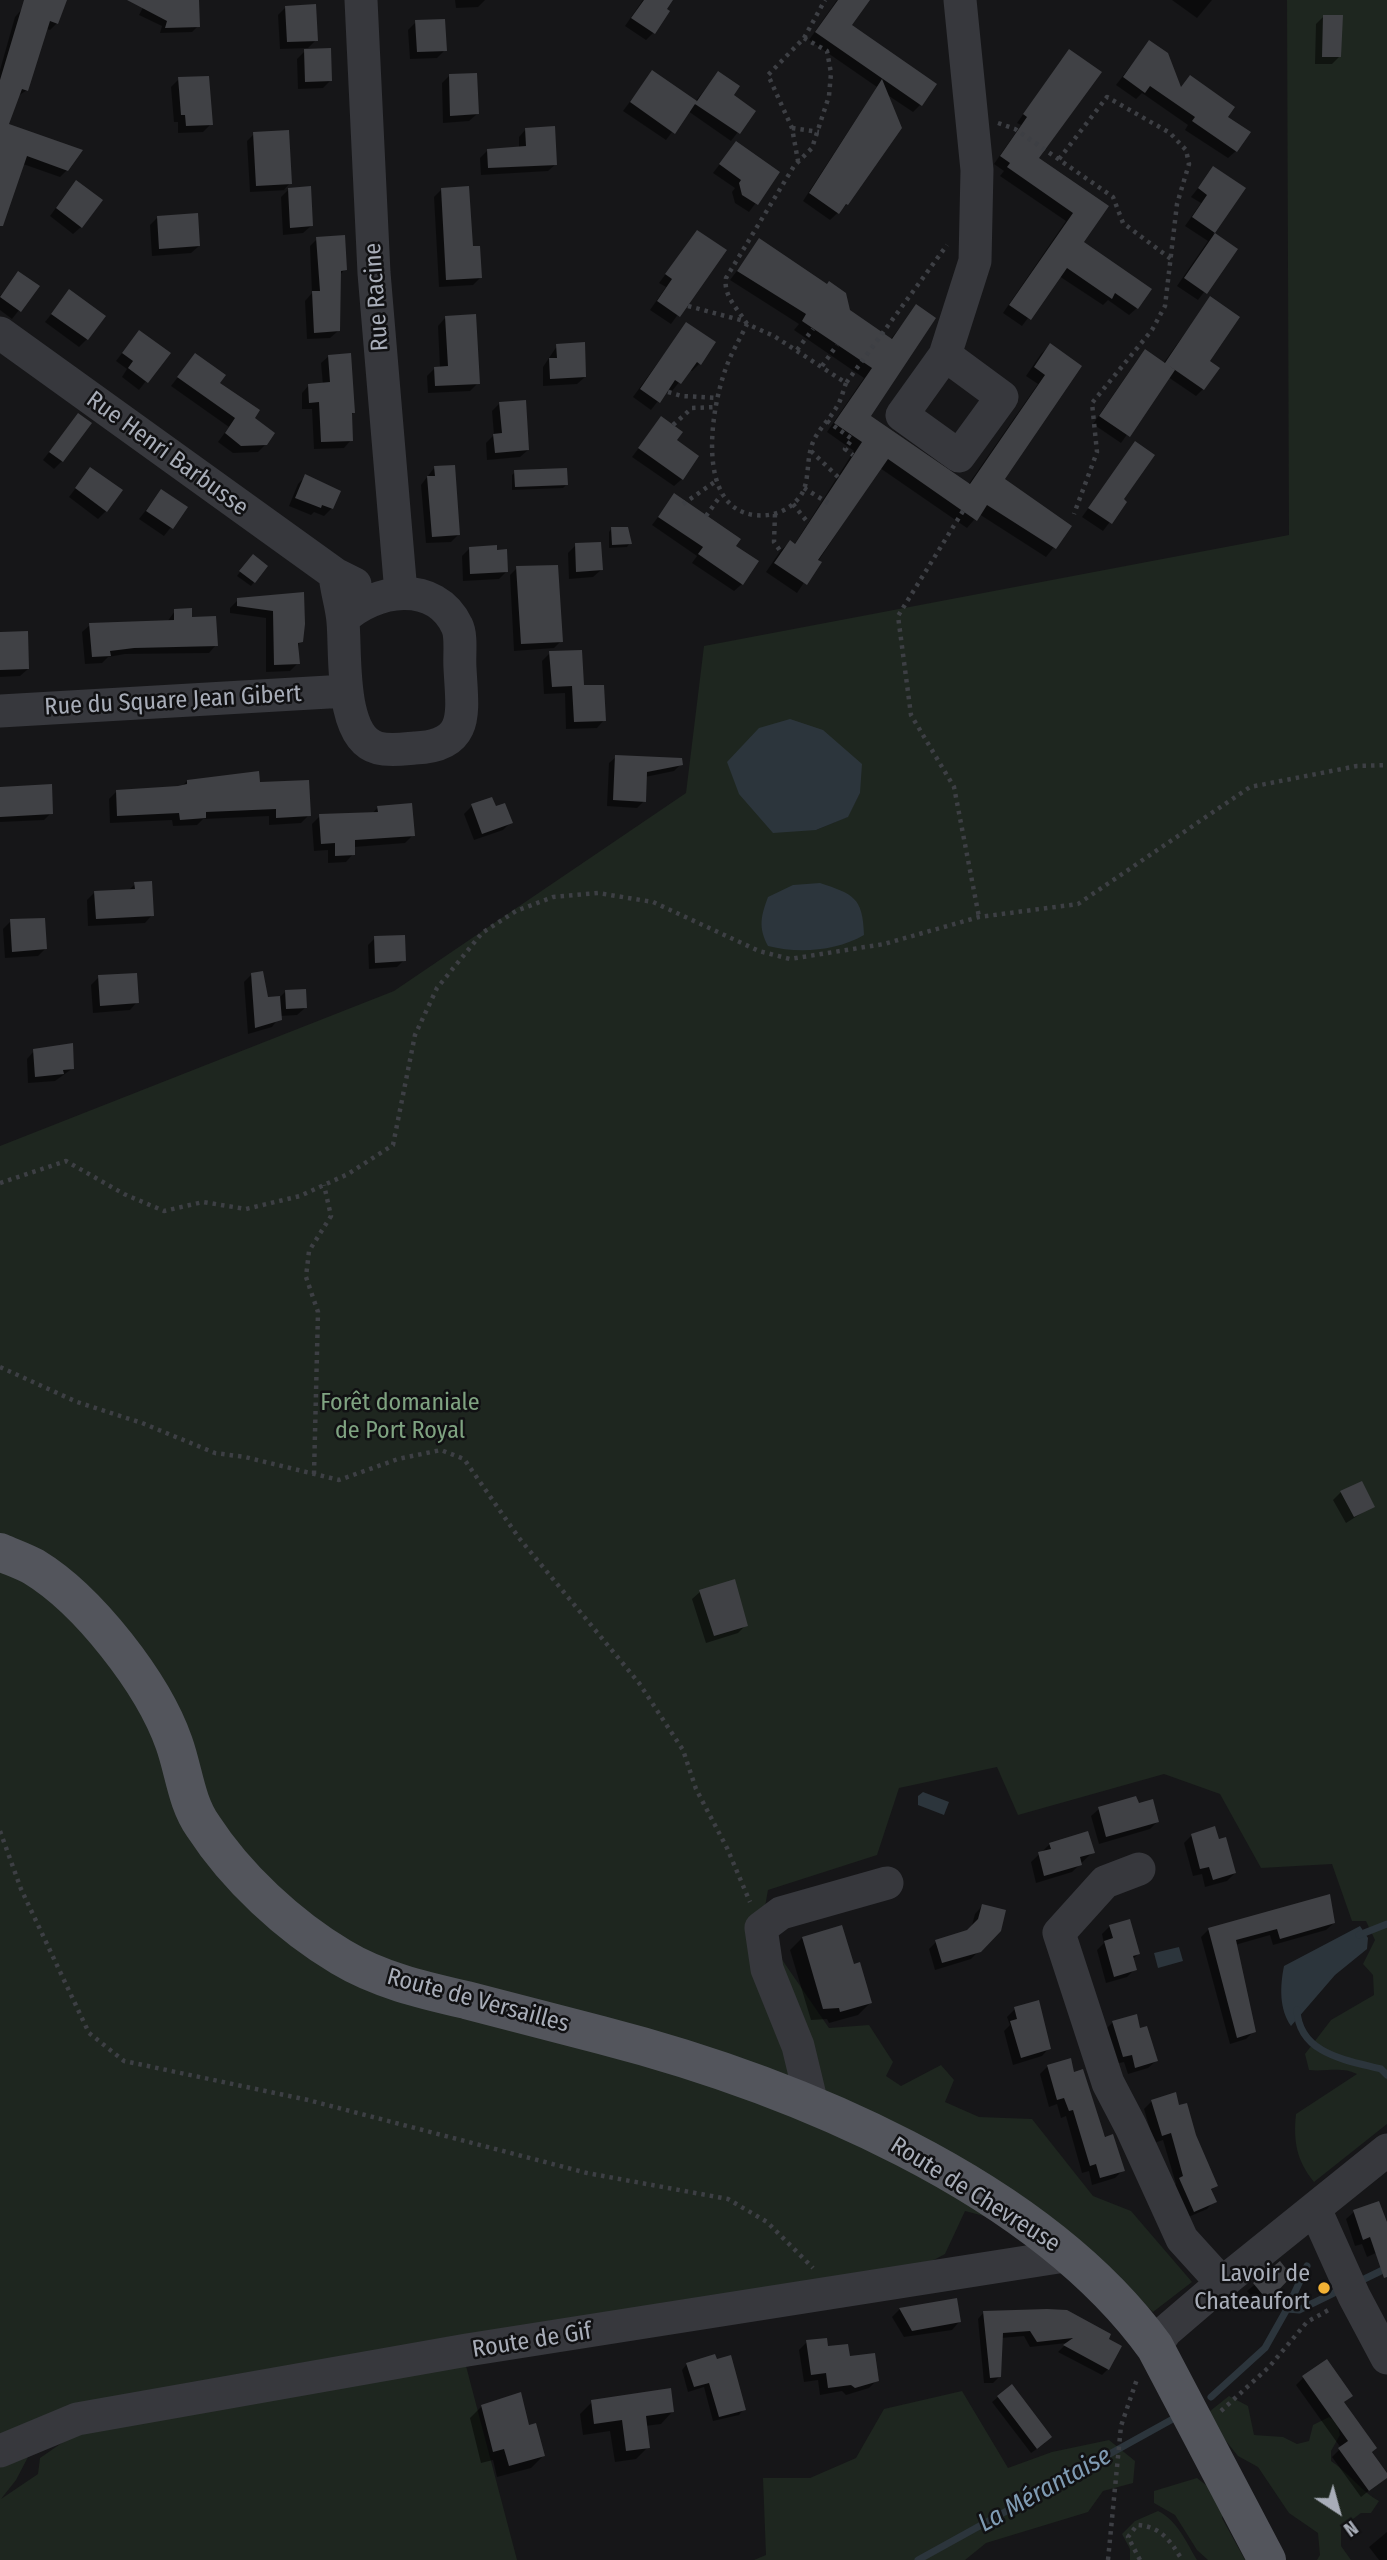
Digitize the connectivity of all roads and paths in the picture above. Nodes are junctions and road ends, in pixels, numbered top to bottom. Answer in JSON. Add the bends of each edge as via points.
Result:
{"nodes":[{"id":1,"x":360,"y":0,"type":"edge"},
{"id":2,"x":825,"y":0,"type":"edge"},
{"id":3,"x":960,"y":0,"type":"edge"},
{"id":4,"x":804,"y":38,"type":"junction"},
{"id":5,"x":971,"y":113,"type":"junction"},
{"id":6,"x":792,"y":128,"type":"junction"},
{"id":7,"x":819,"y":132,"type":"junction"},
{"id":8,"x":1059,"y":159,"type":"junction"},
{"id":9,"x":798,"y":162,"type":"junction"},
{"id":10,"x":976,"y":204,"type":"junction"},
{"id":11,"x":1172,"y":260,"type":"junction"},
{"id":12,"x":688,"y":306,"type":"dead end"},
{"id":13,"x":746,"y":323,"type":"junction"},
{"id":14,"x":813,"y":328,"type":"dead end"},
{"id":15,"x":0,"y":333,"type":"edge"},
{"id":16,"x":837,"y":345,"type":"dead end"},
{"id":17,"x":797,"y":350,"type":"junction"},
{"id":18,"x":945,"y":355,"type":"dead end"},
{"id":19,"x":822,"y":366,"type":"junction"},
{"id":20,"x":846,"y":383,"type":"junction"},
{"id":21,"x":667,"y":392,"type":"dead end"},
{"id":22,"x":718,"y":398,"type":"junction"},
{"id":23,"x":716,"y":407,"type":"junction"},
{"id":24,"x":827,"y":421,"type":"junction"},
{"id":25,"x":673,"y":425,"type":"dead end"},
{"id":26,"x":810,"y":450,"type":"junction"},
{"id":27,"x":853,"y":454,"type":"dead end"},
{"id":28,"x":838,"y":477,"type":"dead end"},
{"id":29,"x":716,"y":481,"type":"junction"},
{"id":30,"x":804,"y":488,"type":"junction"},
{"id":31,"x":721,"y":495,"type":"junction"},
{"id":32,"x":828,"y":503,"type":"dead end"},
{"id":33,"x":683,"y":504,"type":"dead end"},
{"id":34,"x":793,"y":504,"type":"junction"},
{"id":35,"x":962,"y":511,"type":"dead end"},
{"id":36,"x":775,"y":514,"type":"junction"},
{"id":37,"x":1074,"y":514,"type":"dead end"},
{"id":38,"x":706,"y":516,"type":"dead end"},
{"id":39,"x":809,"y":524,"type":"dead end"},
{"id":40,"x":781,"y":552,"type":"dead end"},
{"id":41,"x":335,"y":574,"type":"junction"},
{"id":42,"x":387,"y":595,"type":"junction"},
{"id":43,"x":343,"y":619,"type":"junction"},
{"id":44,"x":346,"y":691,"type":"junction"},
{"id":45,"x":0,"y":711,"type":"edge"},
{"id":46,"x":1387,"y":765,"type":"edge"},
{"id":47,"x":979,"y":916,"type":"junction"},
{"id":48,"x":0,"y":1183,"type":"edge"},
{"id":49,"x":324,"y":1185,"type":"junction"},
{"id":50,"x":0,"y":1367,"type":"edge"},
{"id":51,"x":314,"y":1474,"type":"junction"},
{"id":52,"x":0,"y":1552,"type":"edge"},
{"id":53,"x":0,"y":1831,"type":"edge"},
{"id":54,"x":1139,"y":1869,"type":"dead end"},
{"id":55,"x":887,"y":1883,"type":"dead end"},
{"id":56,"x":761,"y":1928,"type":"junction"},
{"id":57,"x":697,"y":2060,"type":"joint"},
{"id":58,"x":812,"y":2104,"type":"junction"},
{"id":59,"x":1387,"y":2150,"type":"edge"},
{"id":60,"x":1315,"y":2209,"type":"junction"},
{"id":61,"x":1071,"y":2255,"type":"junction"},
{"id":62,"x":1222,"y":2283,"type":"junction"},
{"id":63,"x":1349,"y":2286,"type":"junction"},
{"id":64,"x":837,"y":2294,"type":"junction"},
{"id":65,"x":1155,"y":2347,"type":"junction"},
{"id":66,"x":1387,"y":2358,"type":"edge"},
{"id":67,"x":1225,"y":2408,"type":"dead end"},
{"id":68,"x":0,"y":2451,"type":"edge"},
{"id":69,"x":1108,"y":2560,"type":"edge"},
{"id":70,"x":1140,"y":2560,"type":"edge"},
{"id":71,"x":1182,"y":2560,"type":"edge"},
{"id":72,"x":1267,"y":2560,"type":"edge"}],
"edges":[{"from":1,"to":42,"type":"street","name":"Rue Racine"},
{"from":2,"to":4,"type":"path"},
{"from":3,"to":5,"type":"street"},
{"from":4,"to":6,"type":"path","via":[[768,75]]},
{"from":4,"to":7,"type":"path","via":[[827,51],[831,73]]},
{"from":5,"to":8,"type":"path","via":[[1015,128]]},
{"from":5,"to":10,"type":"street"},
{"from":6,"to":7,"type":"path"},
{"from":6,"to":9,"type":"path"},
{"from":7,"to":9,"type":"path"},
{"from":8,"to":11,"type":"path","via":[[1113,197],[1123,223]]},
{"from":8,"to":11,"type":"path","via":[[1107,97],[1170,133],[1186,150],[1189,164],[1177,204]]},
{"from":9,"to":13,"type":"path","via":[[726,278],[724,288]]},
{"from":10,"to":18,"type":"street","via":[[975,261]]},
{"from":10,"to":20,"type":"path"},
{"from":11,"to":37,"type":"path","via":[[1165,306],[1152,330],[1092,403],[1097,452]]},
{"from":12,"to":13,"type":"path"},
{"from":13,"to":17,"type":"path"},
{"from":13,"to":22,"type":"path","via":[[726,366]]},
{"from":14,"to":17,"type":"path"},
{"from":15,"to":41,"type":"street","name":"Rue Henri Barbusse"},
{"from":16,"to":19,"type":"path"},
{"from":17,"to":19,"type":"path"},
{"from":19,"to":20,"type":"path"},
{"from":20,"to":24,"type":"path"},
{"from":21,"to":22,"type":"path"},
{"from":22,"to":23,"type":"path"},
{"from":23,"to":25,"type":"path","via":[[692,408]]},
{"from":23,"to":29,"type":"path","via":[[711,444]]},
{"from":24,"to":26,"type":"path"},
{"from":24,"to":27,"type":"path","via":[[852,439],[845,449]]},
{"from":26,"to":28,"type":"path"},
{"from":26,"to":30,"type":"path"},
{"from":29,"to":31,"type":"path"},
{"from":29,"to":33,"type":"path"},
{"from":30,"to":32,"type":"path"},
{"from":30,"to":34,"type":"path"},
{"from":31,"to":36,"type":"path","via":[[735,510]]},
{"from":31,"to":38,"type":"path"},
{"from":34,"to":36,"type":"path"},
{"from":34,"to":39,"type":"path"},
{"from":35,"to":47,"type":"path","via":[[898,616],[911,715],[954,787]]},
{"from":36,"to":40,"type":"path","via":[[774,542]]},
{"from":41,"to":42,"type":"street","name":"Rue Henri Barbusse"},
{"from":41,"to":43,"type":"street"},
{"from":42,"to":43,"type":"street"},
{"from":42,"to":44,"type":"street","via":[[420,594],[442,607],[458,626],[462,720],[453,738],[435,748],[386,750],[368,745],[358,732]]},
{"from":43,"to":44,"type":"street"},
{"from":44,"to":45,"type":"street","name":"Rue du Square Jean Gibert"},
{"from":46,"to":47,"type":"path","via":[[1357,766],[1250,787],[1078,904]]},
{"from":47,"to":49,"type":"path","via":[[884,944],[790,959],[759,951],[653,902],[598,893],[553,897],[516,911],[482,933],[437,988],[415,1035],[393,1145]]},
{"from":48,"to":49,"type":"path","via":[[66,1161],[164,1211],[202,1202],[246,1209]]},
{"from":49,"to":51,"type":"path","via":[[331,1216],[309,1251],[306,1277],[318,1312]]},
{"from":50,"to":51,"type":"path","via":[[77,1402],[215,1453]]},
{"from":51,"to":56,"type":"path","via":[[339,1480],[441,1450],[464,1459],[519,1538],[639,1683],[683,1750],[696,1789]]},
{"from":52,"to":57,"type":"main road","name":"Route de Versailles","via":[[33,1567],[76,1600],[118,1650],[152,1698],[174,1742],[201,1825],[244,1878],[295,1924],[342,1958],[401,1984]]},
{"from":53,"to":64,"type":"path","via":[[21,1889],[89,2033],[124,2061],[307,2100],[587,2173],[728,2199],[767,2222]]},
{"from":54,"to":62,"type":"street","via":[[1105,1882],[1059,1933],[1108,2083],[1182,2239]]},
{"from":55,"to":56,"type":"street","via":[[781,1913]]},
{"from":56,"to":58,"type":"street","via":[[767,1969],[798,2046]]},
{"from":57,"to":58,"type":"main road","name":"Route de Chevreuse"},
{"from":58,"to":61,"type":"main road","name":"Route de Chevreuse","via":[[964,2182]]},
{"from":59,"to":60,"type":"street"},
{"from":60,"to":62,"type":"street"},
{"from":60,"to":63,"type":"street"},
{"from":61,"to":64,"type":"street","name":"Route de Gif"},
{"from":61,"to":65,"type":"main road","name":"Route de Chevreuse","via":[[1133,2317]]},
{"from":62,"to":65,"type":"street","via":[[1166,2331]]},
{"from":63,"to":66,"type":"street"},
{"from":63,"to":67,"type":"path","via":[[1307,2322],[1269,2367]]},
{"from":64,"to":68,"type":"street","name":"Route de Gif","via":[[467,2350],[76,2419]]},
{"from":65,"to":69,"type":"path","via":[[1136,2382],[1121,2426]]},
{"from":65,"to":72,"type":"main road","name":"Route de Chevreuse"},
{"from":70,"to":71,"type":"path","via":[[1128,2537],[1137,2525],[1161,2532]]}]}
